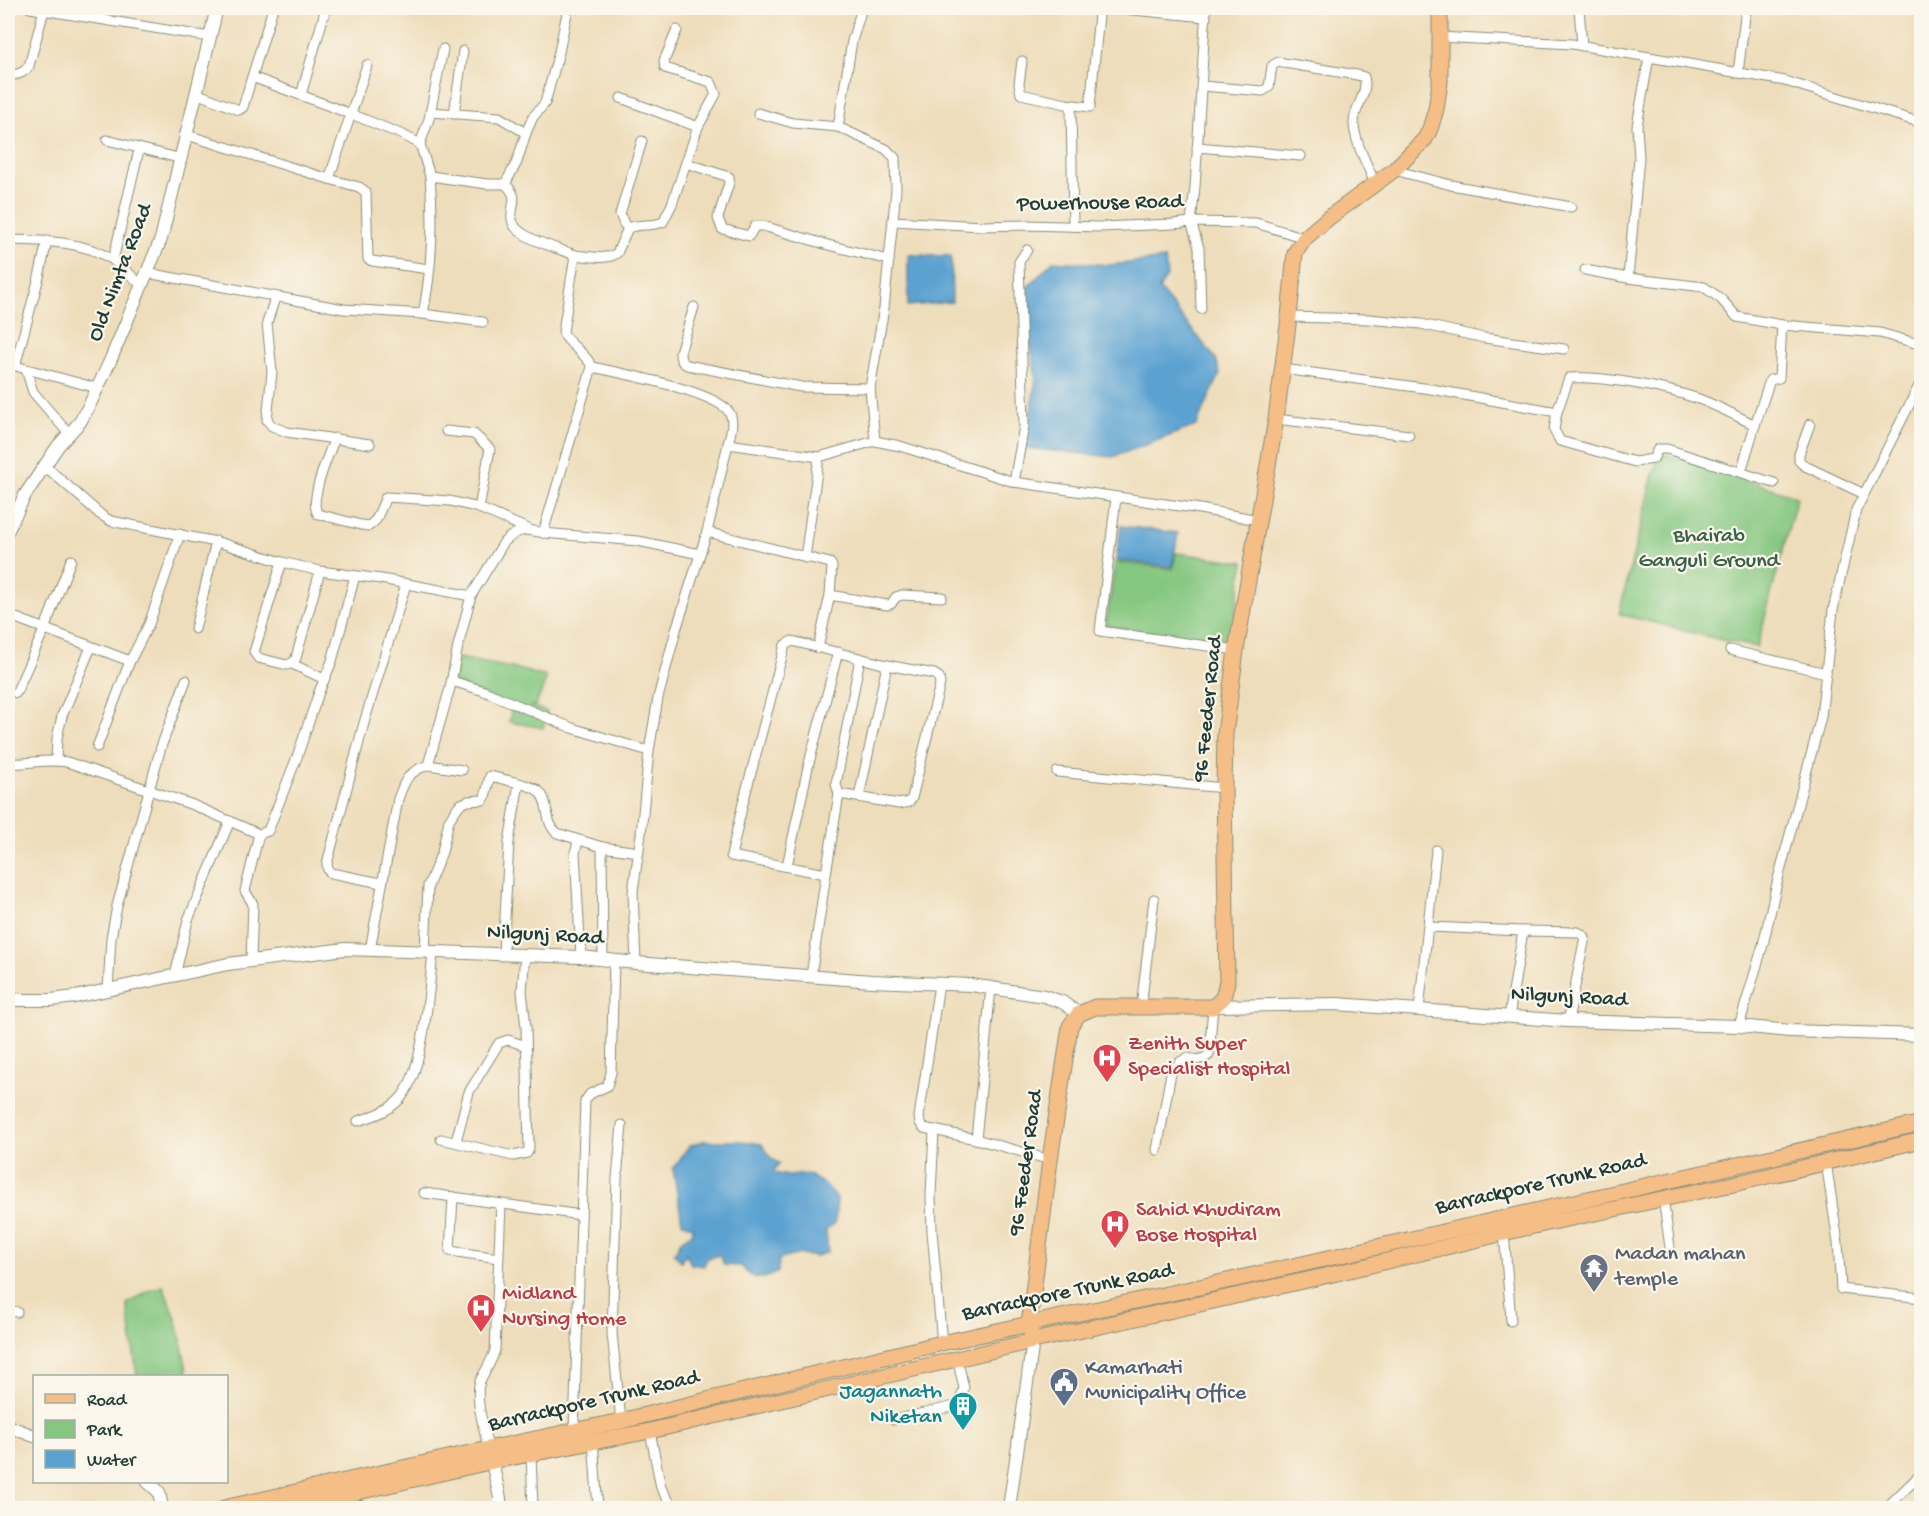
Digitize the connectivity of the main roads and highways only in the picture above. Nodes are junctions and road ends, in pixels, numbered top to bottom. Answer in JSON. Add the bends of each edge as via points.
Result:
{"nodes":[{"id":1,"x":1440,"y":8,"type":"edge"},
{"id":2,"x":1922,"y":1122,"type":"edge"},
{"id":3,"x":1922,"y":1140,"type":"edge"},
{"id":4,"x":1029,"y":1324,"type":"junction"},
{"id":5,"x":1033,"y":1341,"type":"junction"},
{"id":6,"x":491,"y":1455,"type":"junction"},
{"id":7,"x":224,"y":1509,"type":"edge"},
{"id":8,"x":288,"y":1509,"type":"edge"}],
"edges":[{"from":1,"to":4,"type":"main road","name":"96 Feeder Road","via":[[1440,82],[1436,109],[1425,139],[1394,170],[1305,238],[1294,254],[1275,418],[1225,734],[1227,981],[1223,998],[1214,1006],[1095,1007],[1079,1014],[1070,1026]]},
{"from":2,"to":4,"type":"main road","name":"Barrackpore Trunk Road"},
{"from":3,"to":5,"type":"main road","name":"Barrackpore Trunk Road"},
{"from":4,"to":5,"type":"main road","name":"96 Feeder Road"},
{"from":4,"to":6,"type":"main road","name":"Barrackpore Trunk Road","via":[[574,1431]]},
{"from":5,"to":6,"type":"main road","name":"Barrackpore Trunk Road","via":[[650,1431],[531,1454]]},
{"from":6,"to":7,"type":"main road","name":"Barrackpore Trunk Road"},
{"from":6,"to":8,"type":"main road","name":"Barrackpore Trunk Road"}]}
